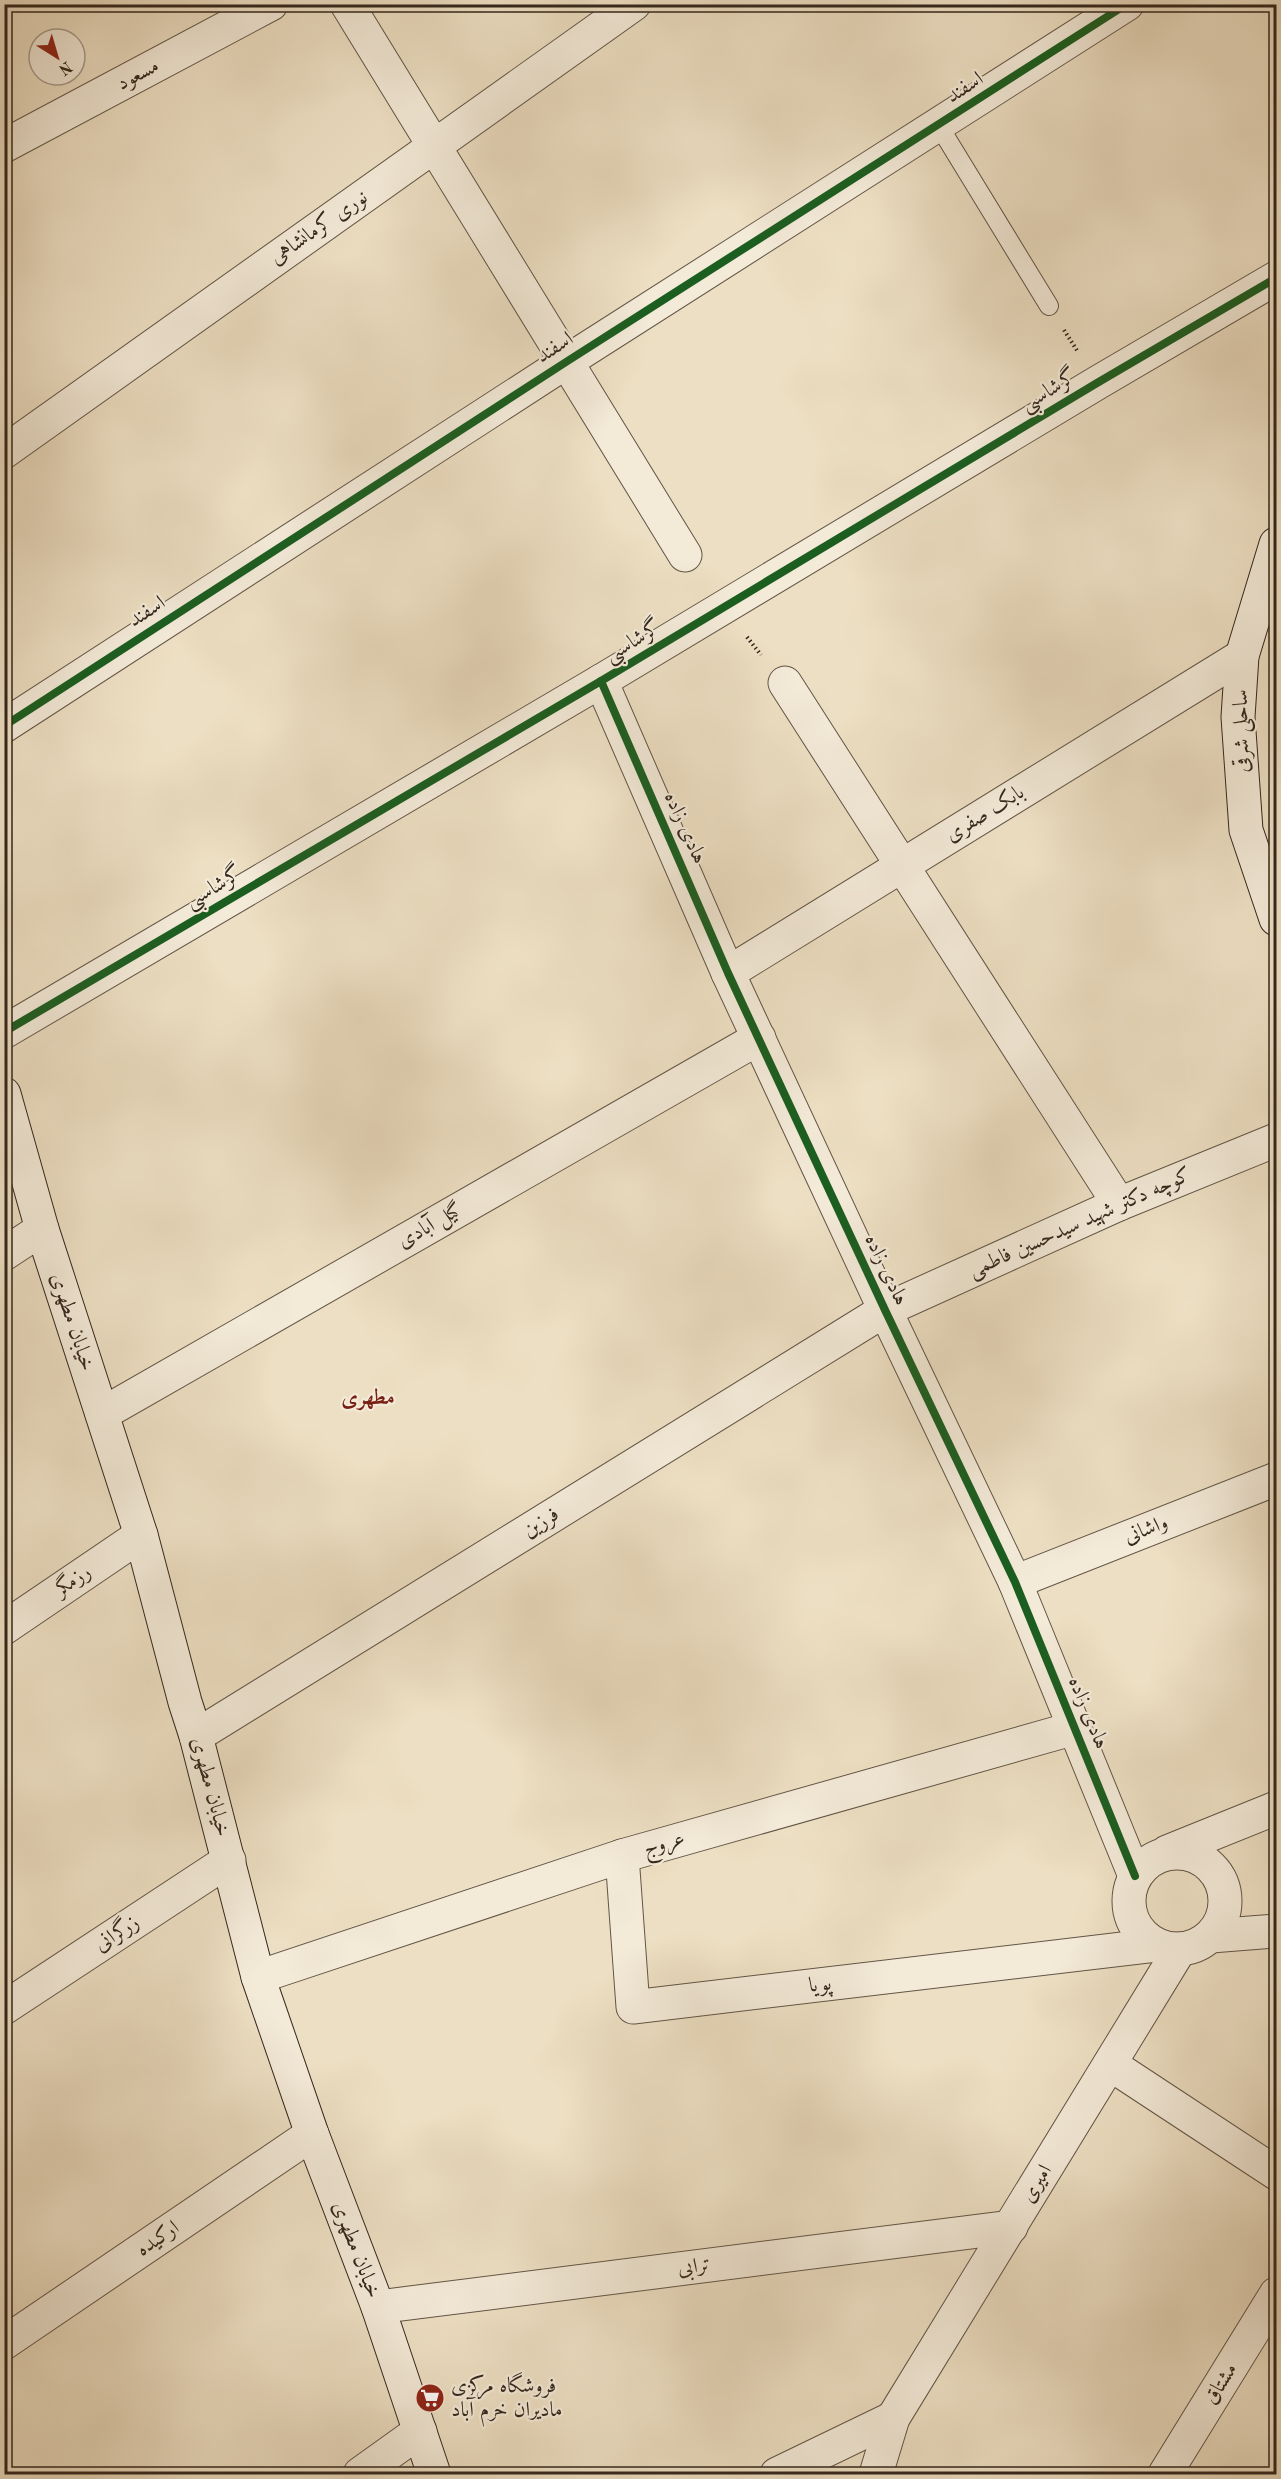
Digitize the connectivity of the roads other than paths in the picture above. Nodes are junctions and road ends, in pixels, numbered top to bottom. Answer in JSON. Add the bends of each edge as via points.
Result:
{"nodes":[{"id":1,"x":272,"y":4,"type":"edge"},
{"id":2,"x":347,"y":4,"type":"edge"},
{"id":3,"x":634,"y":4,"type":"edge"},
{"id":4,"x":1127,"y":4,"type":"edge"},
{"id":5,"x":939,"y":126,"type":"junction"},
{"id":6,"x":4,"y":146,"type":"edge"},
{"id":7,"x":434,"y":147,"type":"junction"},
{"id":8,"x":1276,"y":278,"type":"edge"},
{"id":9,"x":1049,"y":306,"type":"road end"},
{"id":10,"x":566,"y":362,"type":"junction"},
{"id":11,"x":4,"y":452,"type":"edge"},
{"id":12,"x":1276,"y":544,"type":"edge"},
{"id":13,"x":685,"y":555,"type":"dead end"},
{"id":14,"x":1242,"y":656,"type":"junction"},
{"id":15,"x":601,"y":681,"type":"junction"},
{"id":16,"x":784,"y":683,"type":"road end"},
{"id":17,"x":4,"y":726,"type":"edge"},
{"id":18,"x":901,"y":866,"type":"junction"},
{"id":19,"x":1276,"y":919,"type":"edge"},
{"id":20,"x":728,"y":973,"type":"junction"},
{"id":21,"x":4,"y":1032,"type":"edge"},
{"id":22,"x":759,"y":1038,"type":"junction"},
{"id":23,"x":4,"y":1094,"type":"edge"},
{"id":24,"x":1276,"y":1140,"type":"edge"},
{"id":25,"x":1119,"y":1204,"type":"junction"},
{"id":26,"x":42,"y":1229,"type":"junction"},
{"id":27,"x":4,"y":1254,"type":"edge"},
{"id":28,"x":885,"y":1310,"type":"junction"},
{"id":29,"x":102,"y":1414,"type":"junction"},
{"id":30,"x":1276,"y":1479,"type":"edge"},
{"id":31,"x":141,"y":1535,"type":"junction"},
{"id":32,"x":1015,"y":1582,"type":"junction"},
{"id":33,"x":4,"y":1628,"type":"edge"},
{"id":34,"x":1075,"y":1728,"type":"junction"},
{"id":35,"x":196,"y":1736,"type":"junction"},
{"id":36,"x":1276,"y":1808,"type":"edge"},
{"id":37,"x":1164,"y":1853,"type":"junction"},
{"id":38,"x":622,"y":1856,"type":"junction"},
{"id":39,"x":229,"y":1860,"type":"junction"},
{"id":40,"x":1135,"y":1876,"type":"junction"},
{"id":41,"x":1211,"y":1936,"type":"junction"},
{"id":42,"x":1274,"y":1937,"type":"edge"},
{"id":43,"x":1168,"y":1947,"type":"junction"},
{"id":44,"x":258,"y":1977,"type":"junction"},
{"id":45,"x":4,"y":2008,"type":"edge"},
{"id":46,"x":1110,"y":2064,"type":"junction"},
{"id":47,"x":312,"y":2134,"type":"junction"},
{"id":48,"x":1276,"y":2173,"type":"edge"},
{"id":49,"x":1011,"y":2227,"type":"junction"},
{"id":50,"x":1276,"y":2294,"type":"edge"},
{"id":51,"x":378,"y":2307,"type":"junction"},
{"id":52,"x":4,"y":2343,"type":"edge"},
{"id":53,"x":893,"y":2418,"type":"junction"},
{"id":54,"x":420,"y":2431,"type":"junction"},
{"id":55,"x":360,"y":2475,"type":"edge"},
{"id":56,"x":434,"y":2475,"type":"edge"},
{"id":57,"x":777,"y":2475,"type":"edge"},
{"id":58,"x":876,"y":2475,"type":"edge"},
{"id":59,"x":1165,"y":2475,"type":"edge"}],
"edges":[{"from":1,"to":6,"type":"street","name":"مسعود"},
{"from":2,"to":7,"type":"street"},
{"from":3,"to":7,"type":"street","name":"نوری کرمانشاهی"},
{"from":4,"to":5,"type":"street","name":"اسفند"},
{"from":5,"to":9,"type":"lane"},
{"from":5,"to":10,"type":"street","name":"اسفند"},
{"from":7,"to":10,"type":"street"},
{"from":7,"to":11,"type":"street","name":"نوری کرمانشاهی"},
{"from":8,"to":15,"type":"street","name":"گرشاسبی"},
{"from":10,"to":13,"type":"street"},
{"from":10,"to":17,"type":"street","name":"اسفند"},
{"from":12,"to":14,"type":"street","name":"ساحلی شرقی"},
{"from":14,"to":18,"type":"street","name":"بابک صفری"},
{"from":14,"to":19,"type":"street","name":"ساحلی شرقی","via":[[1238,717],[1246,830]]},
{"from":15,"to":20,"type":"street","name":"هادی زاده"},
{"from":15,"to":21,"type":"street","name":"گرشاسبی"},
{"from":16,"to":18,"type":"street"},
{"from":18,"to":20,"type":"street","name":"بابک صفری"},
{"from":18,"to":25,"type":"street"},
{"from":20,"to":22,"type":"street","name":"هادی زاده"},
{"from":22,"to":28,"type":"street","name":"هادی زاده"},
{"from":22,"to":29,"type":"street","name":"گیل آبادی"},
{"from":23,"to":26,"type":"street","name":"خیابان مطهری"},
{"from":24,"to":25,"type":"street","name":"کوچه دکتر شهید سیدحسین فاطمی"},
{"from":25,"to":28,"type":"street","name":"کوچه دکتر شهید سیدحسین فاطمی"},
{"from":26,"to":27,"type":"street"},
{"from":26,"to":29,"type":"street","name":"خیابان مطهری"},
{"from":28,"to":32,"type":"street","name":"هادی زاده"},
{"from":28,"to":35,"type":"street","name":"فرزین"},
{"from":29,"to":31,"type":"street","name":"خیابان مطهری"},
{"from":30,"to":32,"type":"street","name":"واشانی"},
{"from":31,"to":33,"type":"street","name":"رزمگر"},
{"from":31,"to":35,"type":"street","name":"خیابان مطهری"},
{"from":32,"to":34,"type":"street","name":"هادی زاده"},
{"from":34,"to":38,"type":"street","name":"عروج"},
{"from":34,"to":40,"type":"street","name":"هادی زاده"},
{"from":35,"to":39,"type":"street","name":"خیابان مطهری"},
{"from":36,"to":37,"type":"street"},
{"from":37,"to":40,"type":"street","via":[[1147,1862]]},
{"from":37,"to":41,"type":"street","via":[[1186,1852],[1206,1860],[1220,1876],[1226,1897],[1223,1918]]},
{"from":38,"to":43,"type":"street","name":"پویا","via":[[633,2007]]},
{"from":38,"to":44,"type":"street","name":"عروج"},
{"from":39,"to":44,"type":"street","name":"خیابان مطهری"},
{"from":39,"to":45,"type":"street","name":"زرگرانی"},
{"from":40,"to":43,"type":"street","via":[[1129,1895],[1130,1915],[1140,1933]]},
{"from":41,"to":42,"type":"street"},
{"from":41,"to":43,"type":"street","via":[[1197,1945]]},
{"from":43,"to":46,"type":"street","name":"امیری"},
{"from":44,"to":47,"type":"street","name":"خیابان مطهری"},
{"from":46,"to":48,"type":"street"},
{"from":46,"to":49,"type":"street","name":"امیری"},
{"from":47,"to":51,"type":"street","name":"خیابان مطهری"},
{"from":47,"to":52,"type":"street","name":"ارکیده"},
{"from":49,"to":51,"type":"street","name":"ترابی"},
{"from":49,"to":53,"type":"street","name":"امیری"},
{"from":50,"to":59,"type":"street","name":"مشتاق"},
{"from":51,"to":54,"type":"street","name":"خیابان مطهری"},
{"from":53,"to":57,"type":"street"},
{"from":53,"to":58,"type":"street","name":"امیری"},
{"from":54,"to":55,"type":"street"},
{"from":54,"to":56,"type":"street","name":"خیابان مطهری"}]}
